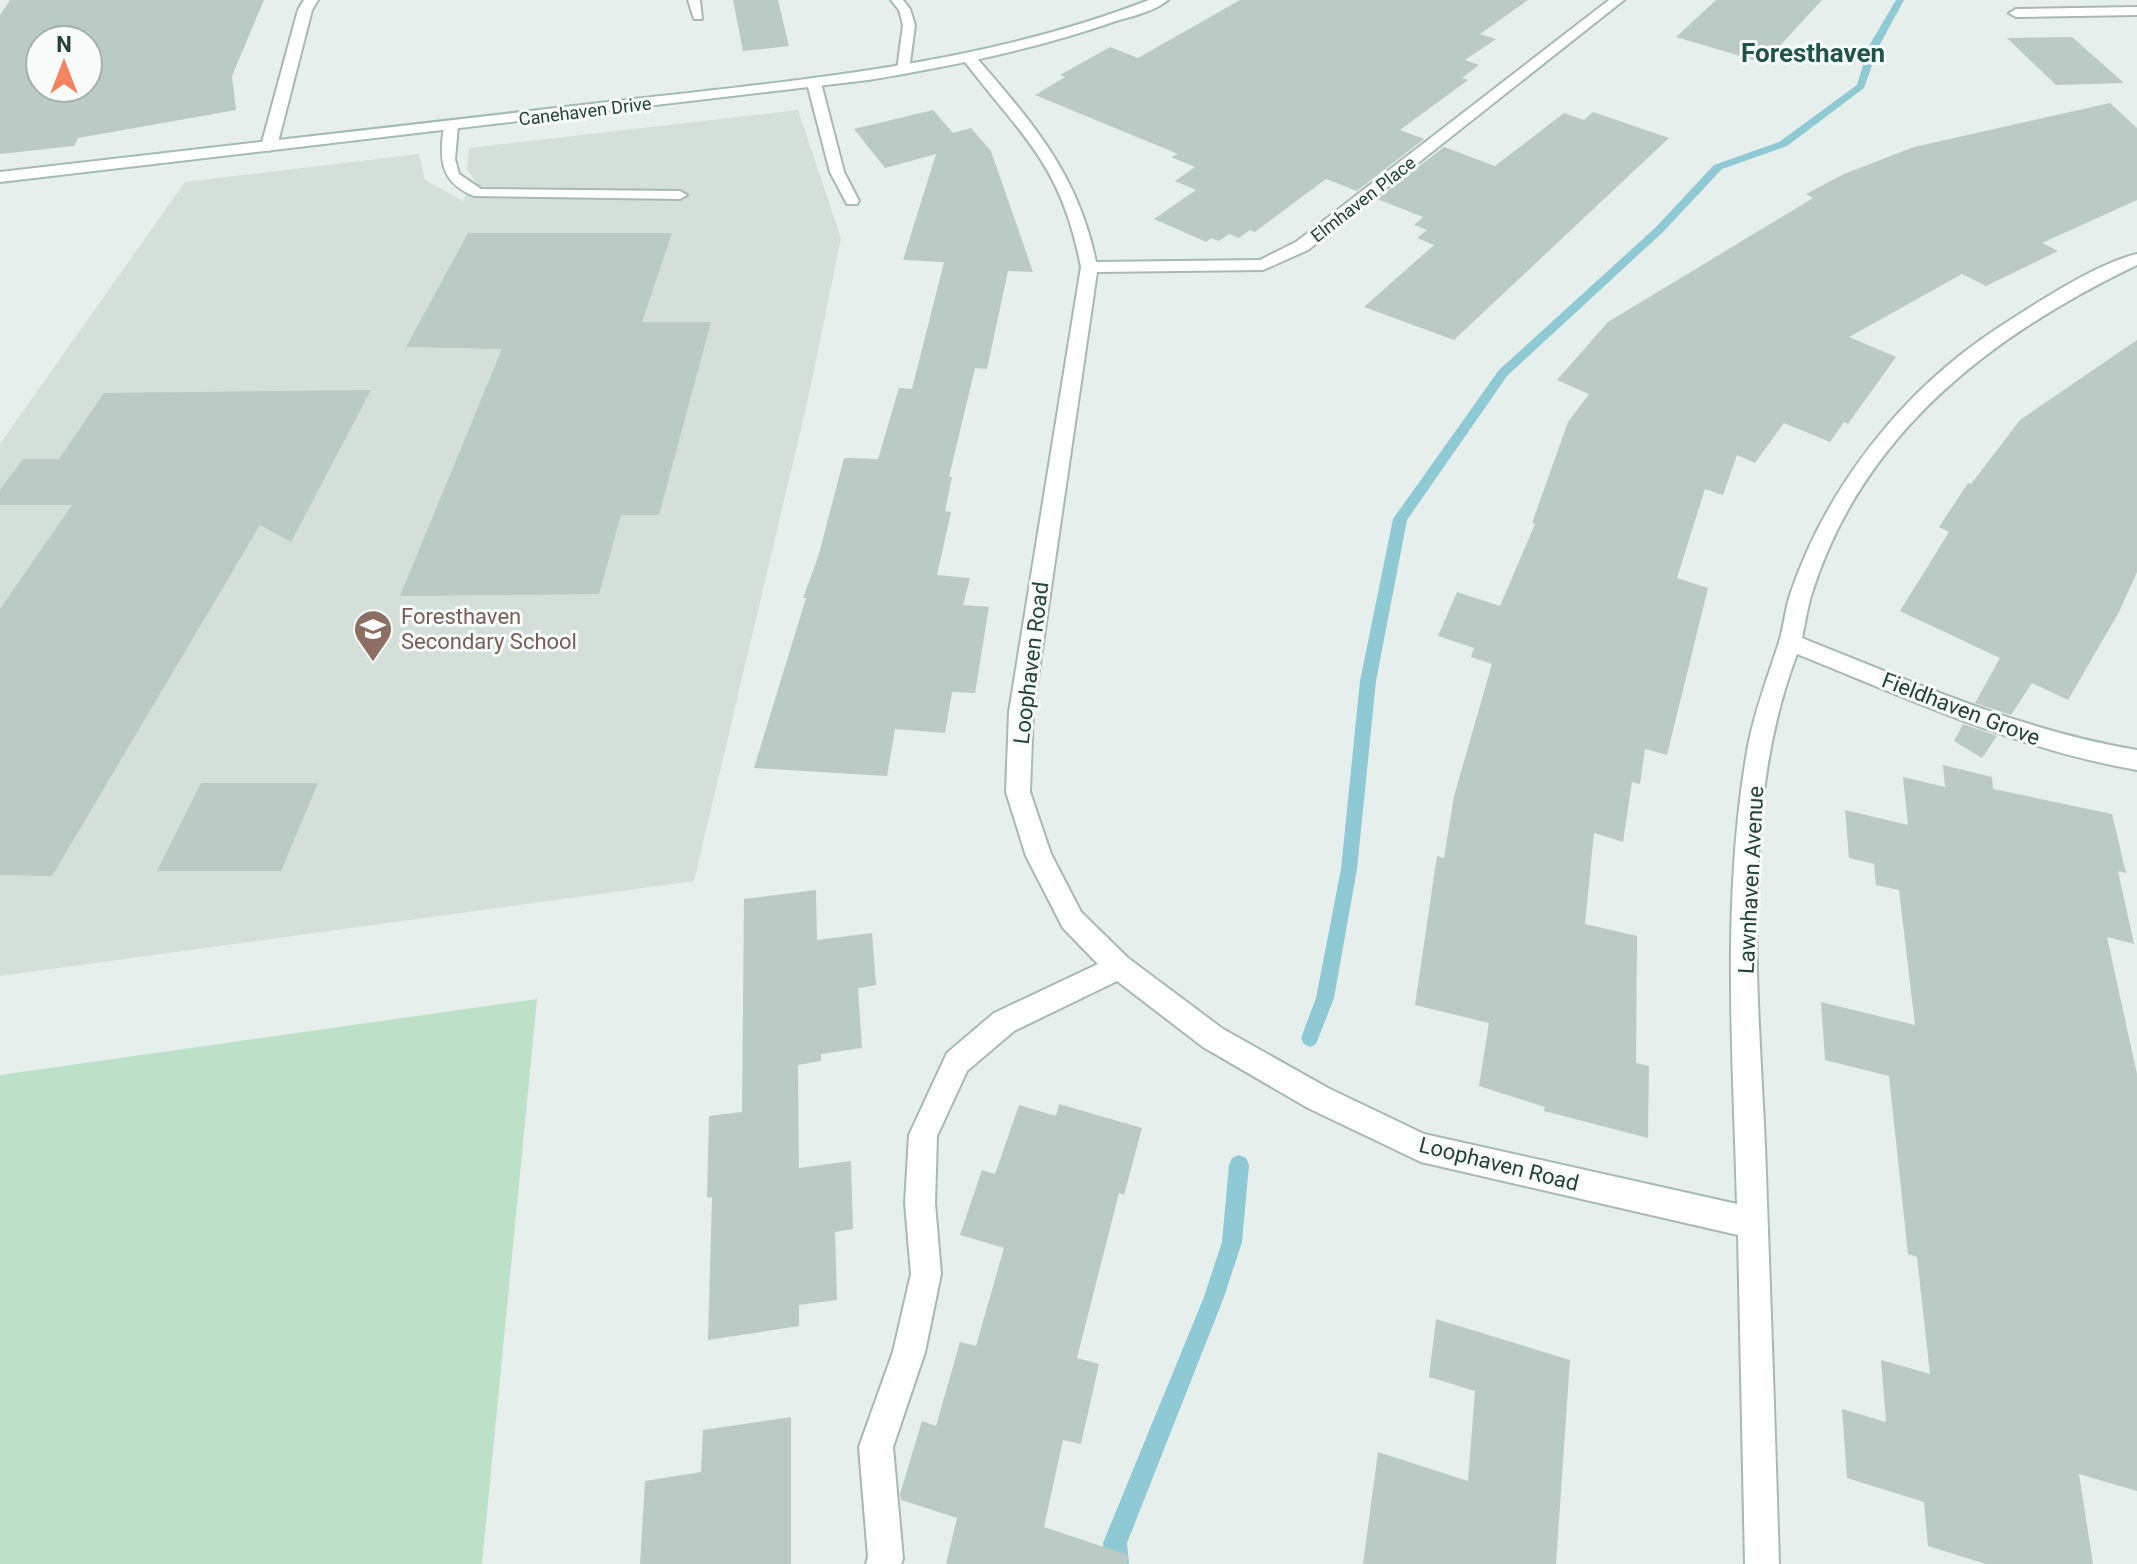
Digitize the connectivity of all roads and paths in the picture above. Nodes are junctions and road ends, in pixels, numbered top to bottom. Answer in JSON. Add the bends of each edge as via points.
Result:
{"nodes":[{"id":1,"x":311,"y":0,"type":"edge"},
{"id":2,"x":694,"y":0,"type":"edge"},
{"id":3,"x":897,"y":0,"type":"edge"},
{"id":4,"x":1161,"y":0,"type":"edge"},
{"id":5,"x":1617,"y":0,"type":"edge"},
{"id":6,"x":2137,"y":11,"type":"edge"},
{"id":7,"x":2016,"y":13,"type":"dead end"},
{"id":8,"x":698,"y":16,"type":"dead end"},
{"id":9,"x":969,"y":58,"type":"junction"},
{"id":10,"x":903,"y":70,"type":"junction"},
{"id":11,"x":814,"y":83,"type":"junction"},
{"id":12,"x":451,"y":126,"type":"junction"},
{"id":13,"x":269,"y":146,"type":"junction"},
{"id":14,"x":0,"y":177,"type":"edge"},
{"id":15,"x":680,"y":195,"type":"dead end"},
{"id":16,"x":852,"y":201,"type":"dead end"},
{"id":17,"x":2137,"y":259,"type":"edge"},
{"id":18,"x":1089,"y":267,"type":"junction"},
{"id":19,"x":1790,"y":642,"type":"junction"},
{"id":20,"x":2137,"y":760,"type":"edge"},
{"id":21,"x":1119,"y":967,"type":"junction"},
{"id":22,"x":1753,"y":1223,"type":"junction"},
{"id":23,"x":883,"y":1564,"type":"edge"},
{"id":24,"x":1762,"y":1564,"type":"edge"}],
"edges":[{"from":1,"to":13,"type":"street"},
{"from":2,"to":8,"type":"lane"},
{"from":3,"to":10,"type":"lane","via":[[910,20],[901,52]]},
{"from":4,"to":9,"type":"street","name":"Canehaven Drive"},
{"from":5,"to":18,"type":"street","name":"Elmhaven Place","via":[[1279,259],[1263,265]]},
{"from":6,"to":7,"type":"street"},
{"from":9,"to":10,"type":"street","name":"Canehaven Drive"},
{"from":9,"to":18,"type":"street","name":"Loophaven Road","via":[[1034,132],[1064,178],[1078,213]]},
{"from":10,"to":11,"type":"street","name":"Canehaven Drive"},
{"from":11,"to":12,"type":"street","name":"Canehaven Drive"},
{"from":11,"to":16,"type":"lane","via":[[834,160]]},
{"from":12,"to":13,"type":"street","name":"Canehaven Drive"},
{"from":12,"to":15,"type":"lane","via":[[449,170],[465,188],[479,193]]},
{"from":13,"to":14,"type":"street","name":"Canehaven Drive"},
{"from":17,"to":19,"type":"street","name":"Lawnhaven Avenue","via":[[2010,327],[1921,400],[1862,476],[1826,537],[1801,594]]},
{"from":18,"to":21,"type":"street","name":"Loophaven Road","via":[[1021,712],[1018,792],[1039,856],[1072,920]]},
{"from":19,"to":20,"type":"street","name":"Fieldhaven Grove","via":[[2042,741]]},
{"from":19,"to":22,"type":"street","name":"Lawnhaven Avenue","via":[[1772,689],[1756,773],[1748,860],[1745,1008]]},
{"from":21,"to":22,"type":"street","name":"Loophaven Road","via":[[1213,1038],[1421,1148]]},
{"from":21,"to":23,"type":"street","via":[[1004,1022],[957,1062],[923,1135],[920,1203],[926,1274],[909,1352],[876,1447]]},
{"from":22,"to":24,"type":"street","name":"Lawnhaven Avenue"}]}
